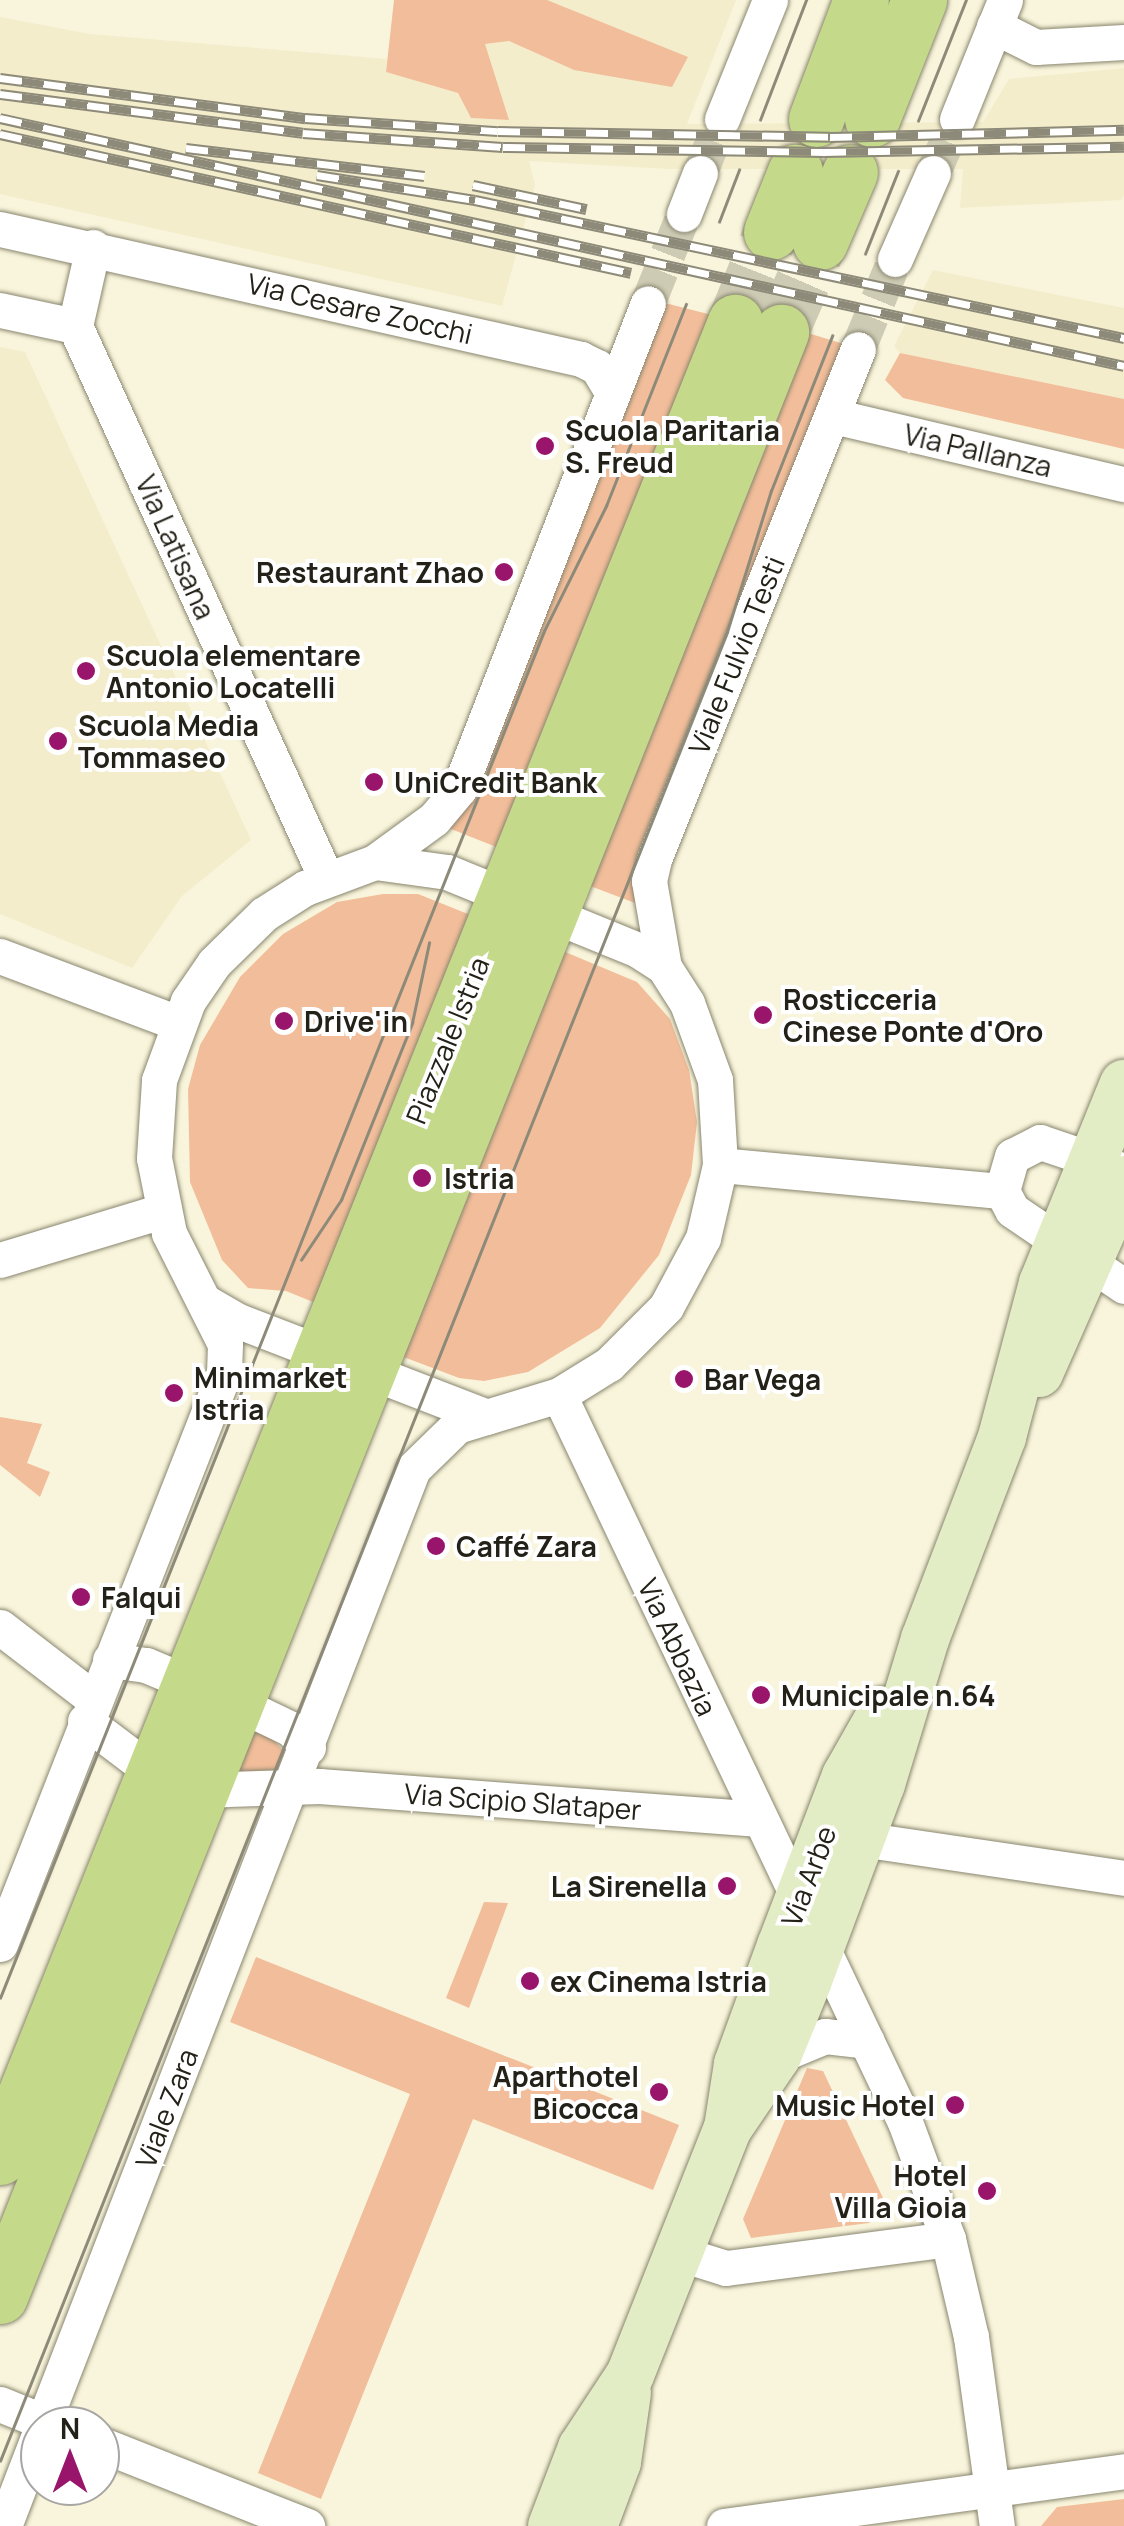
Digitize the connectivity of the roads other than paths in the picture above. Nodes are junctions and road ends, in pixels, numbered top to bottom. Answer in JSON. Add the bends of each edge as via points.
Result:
{"nodes":[{"id":1,"x":770,"y":0,"type":"edge"},
{"id":2,"x":861,"y":0,"type":"edge"},
{"id":3,"x":920,"y":0,"type":"edge"},
{"id":4,"x":1000,"y":13,"type":"edge"},
{"id":5,"x":1124,"y":42,"type":"edge"},
{"id":6,"x":722,"y":119,"type":"tunnel mouth"},
{"id":7,"x":816,"y":119,"type":"dead end"},
{"id":8,"x":872,"y":119,"type":"dead end"},
{"id":9,"x":957,"y":119,"type":"tunnel mouth"},
{"id":10,"x":795,"y":172,"type":"dead end"},
{"id":11,"x":850,"y":172,"type":"dead end"},
{"id":12,"x":700,"y":173,"type":"tunnel mouth"},
{"id":13,"x":933,"y":173,"type":"tunnel mouth"},
{"id":14,"x":684,"y":214,"type":"tunnel mouth"},
{"id":15,"x":0,"y":228,"type":"edge"},
{"id":16,"x":93,"y":246,"type":"junction"},
{"id":17,"x":895,"y":259,"type":"tunnel mouth"},
{"id":18,"x":648,"y":303,"type":"tunnel mouth"},
{"id":19,"x":0,"y":310,"type":"edge"},
{"id":20,"x":75,"y":326,"type":"junction"},
{"id":21,"x":758,"y":327,"type":"tunnel mouth"},
{"id":22,"x":858,"y":349,"type":"tunnel mouth"},
{"id":23,"x":612,"y":392,"type":"junction"},
{"id":24,"x":832,"y":416,"type":"junction"},
{"id":25,"x":1124,"y":484,"type":"edge"},
{"id":26,"x":375,"y":862,"type":"junction"},
{"id":27,"x":326,"y":878,"type":"junction"},
{"id":28,"x":528,"y":903,"type":"junction"},
{"id":29,"x":0,"y":956,"type":"edge"},
{"id":30,"x":664,"y":967,"type":"junction"},
{"id":31,"x":178,"y":1022,"type":"junction"},
{"id":32,"x":1124,"y":1084,"type":"edge"},
{"id":33,"x":720,"y":1165,"type":"junction"},
{"id":34,"x":1114,"y":1170,"type":"edge"},
{"id":35,"x":1002,"y":1192,"type":"junction"},
{"id":36,"x":162,"y":1211,"type":"junction"},
{"id":37,"x":0,"y":1260,"type":"edge"},
{"id":38,"x":1092,"y":1263,"type":"edge"},
{"id":39,"x":204,"y":1301,"type":"junction"},
{"id":40,"x":320,"y":1353,"type":"junction"},
{"id":41,"x":370,"y":1372,"type":"junction"},
{"id":42,"x":558,"y":1395,"type":"junction"},
{"id":43,"x":487,"y":1417,"type":"junction"},
{"id":44,"x":0,"y":1627,"type":"edge"},
{"id":45,"x":924,"y":1639,"type":"junction"},
{"id":46,"x":110,"y":1660,"type":"junction"},
{"id":47,"x":186,"y":1682,"type":"junction"},
{"id":48,"x":236,"y":1703,"type":"junction"},
{"id":49,"x":89,"y":1710,"type":"junction"},
{"id":50,"x":308,"y":1747,"type":"junction"},
{"id":51,"x":176,"y":1781,"type":"junction"},
{"id":52,"x":288,"y":1790,"type":"junction"},
{"id":53,"x":759,"y":1819,"type":"junction"},
{"id":54,"x":861,"y":1839,"type":"junction"},
{"id":55,"x":1124,"y":1878,"type":"edge"},
{"id":56,"x":799,"y":1898,"type":"junction"},
{"id":57,"x":822,"y":1942,"type":"junction"},
{"id":58,"x":0,"y":1944,"type":"edge"},
{"id":59,"x":867,"y":2041,"type":"junction"},
{"id":60,"x":777,"y":2056,"type":"junction"},
{"id":61,"x":728,"y":2128,"type":"junction"},
{"id":62,"x":0,"y":2157,"type":"edge"},
{"id":63,"x":948,"y":2239,"type":"junction"},
{"id":64,"x":678,"y":2253,"type":"junction"},
{"id":65,"x":0,"y":2296,"type":"edge"},
{"id":66,"x":630,"y":2375,"type":"junction"},
{"id":67,"x":53,"y":2406,"type":"edge"},
{"id":68,"x":120,"y":2452,"type":"edge"},
{"id":69,"x":1124,"y":2471,"type":"edge"},
{"id":70,"x":20,"y":2487,"type":"edge"},
{"id":71,"x":994,"y":2488,"type":"junction"},
{"id":72,"x":4,"y":2526,"type":"edge"},
{"id":73,"x":308,"y":2526,"type":"edge"},
{"id":74,"x":552,"y":2526,"type":"edge"},
{"id":75,"x":593,"y":2526,"type":"edge"},
{"id":76,"x":724,"y":2526,"type":"edge"},
{"id":77,"x":996,"y":2526,"type":"edge"}],
"edges":[{"from":1,"to":6,"type":"street"},
{"from":2,"to":7,"type":"main road"},
{"from":3,"to":8,"type":"main road"},
{"from":4,"to":5,"type":"street","via":[[1036,47]]},
{"from":4,"to":9,"type":"street"},
{"from":10,"to":11,"type":"main road","via":[[796,237]]},
{"from":12,"to":14,"type":"street"},
{"from":13,"to":17,"type":"street"},
{"from":15,"to":16,"type":"street","name":"Via Cesare Zocchi"},
{"from":16,"to":20,"type":"street"},
{"from":16,"to":23,"type":"street","name":"Via Cesare Zocchi","via":[[581,359],[597,367]]},
{"from":18,"to":23,"type":"street"},
{"from":19,"to":20,"type":"street"},
{"from":20,"to":27,"type":"street","name":"Via Latisana"},
{"from":21,"to":28,"type":"main road"},
{"from":22,"to":24,"type":"street","name":"Viale Fulvio Testi"},
{"from":23,"to":26,"type":"street","via":[[459,789],[434,819]]},
{"from":24,"to":25,"type":"street","name":"Via Pallanza"},
{"from":24,"to":30,"type":"street","name":"Viale Fulvio Testi","via":[[654,859],[649,881]]},
{"from":26,"to":27,"type":"street"},
{"from":26,"to":28,"type":"street","via":[[432,867]]},
{"from":27,"to":31,"type":"street","via":[[264,914],[229,946]]},
{"from":28,"to":30,"type":"street","via":[[626,942]]},
{"from":28,"to":40,"type":"main road","name":"Piazzale Istria"},
{"from":28,"to":41,"type":"main road","name":"Piazzale Istria"},
{"from":29,"to":31,"type":"street"},
{"from":30,"to":33,"type":"street","via":[[710,1060]]},
{"from":31,"to":36,"type":"street","via":[[154,1117]]},
{"from":32,"to":34,"type":"street","name":"Via Arbe"},
{"from":33,"to":35,"type":"street"},
{"from":33,"to":42,"type":"street","via":[[703,1238],[666,1307],[609,1364]]},
{"from":34,"to":35,"type":"street","via":[[1065,1146],[1026,1145],[1012,1156]]},
{"from":34,"to":38,"type":"street","name":"Via Arbe"},
{"from":35,"to":38,"type":"street","via":[[1012,1210]]},
{"from":36,"to":37,"type":"street"},
{"from":36,"to":39,"type":"street"},
{"from":38,"to":45,"type":"street","name":"Via Arbe","via":[[1002,1437]]},
{"from":39,"to":40,"type":"street"},
{"from":39,"to":46,"type":"street","via":[[225,1344],[219,1394]]},
{"from":40,"to":41,"type":"street"},
{"from":40,"to":47,"type":"main road"},
{"from":41,"to":43,"type":"street"},
{"from":41,"to":48,"type":"main road"},
{"from":42,"to":43,"type":"street"},
{"from":42,"to":53,"type":"street","name":"Via Abbazia"},
{"from":43,"to":50,"type":"street","name":"Viale Zara","via":[[446,1432],[414,1469]]},
{"from":44,"to":49,"type":"street"},
{"from":45,"to":54,"type":"street","name":"Via Arbe"},
{"from":45,"to":56,"type":"street","name":"Via Arbe","via":[[846,1776]]},
{"from":46,"to":47,"type":"street"},
{"from":46,"to":49,"type":"street"},
{"from":47,"to":48,"type":"street"},
{"from":47,"to":51,"type":"main road"},
{"from":48,"to":50,"type":"street","via":[[292,1728]]},
{"from":48,"to":51,"type":"main road"},
{"from":49,"to":51,"type":"street"},
{"from":49,"to":58,"type":"street"},
{"from":50,"to":52,"type":"street","name":"Viale Zara"},
{"from":51,"to":52,"type":"street"},
{"from":51,"to":62,"type":"main road"},
{"from":51,"to":65,"type":"main road"},
{"from":52,"to":53,"type":"street","name":"Via Scipio Slataper","via":[[320,1786]]},
{"from":52,"to":67,"type":"street","name":"Viale Zara"},
{"from":53,"to":56,"type":"street","name":"Via Abbazia"},
{"from":54,"to":55,"type":"street"},
{"from":54,"to":57,"type":"street","name":"Via Arbe"},
{"from":56,"to":57,"type":"street","name":"Via Abbazia"},
{"from":56,"to":61,"type":"street","name":"Via Arbe","via":[[738,2064]]},
{"from":57,"to":59,"type":"street","name":"Via Abbazia"},
{"from":57,"to":60,"type":"street","name":"Via Arbe"},
{"from":59,"to":60,"type":"street","via":[[825,2036]]},
{"from":59,"to":63,"type":"street","name":"Via Abbazia"},
{"from":60,"to":61,"type":"street","name":"Via Arbe"},
{"from":61,"to":64,"type":"street","name":"Via Arbe"},
{"from":63,"to":64,"type":"street","via":[[726,2268]]},
{"from":63,"to":71,"type":"street","name":"Via Abbazia"},
{"from":64,"to":66,"type":"street","name":"Via Arbe"},
{"from":66,"to":74,"type":"street","name":"Via Arbe","via":[[582,2448]]},
{"from":66,"to":75,"type":"street","name":"Via Arbe","via":[[617,2462]]},
{"from":68,"to":73,"type":"street"},
{"from":69,"to":71,"type":"street"},
{"from":70,"to":72,"type":"street","name":"Viale Zara"},
{"from":71,"to":76,"type":"street"},
{"from":71,"to":77,"type":"street","name":"Via Abbazia"}]}
